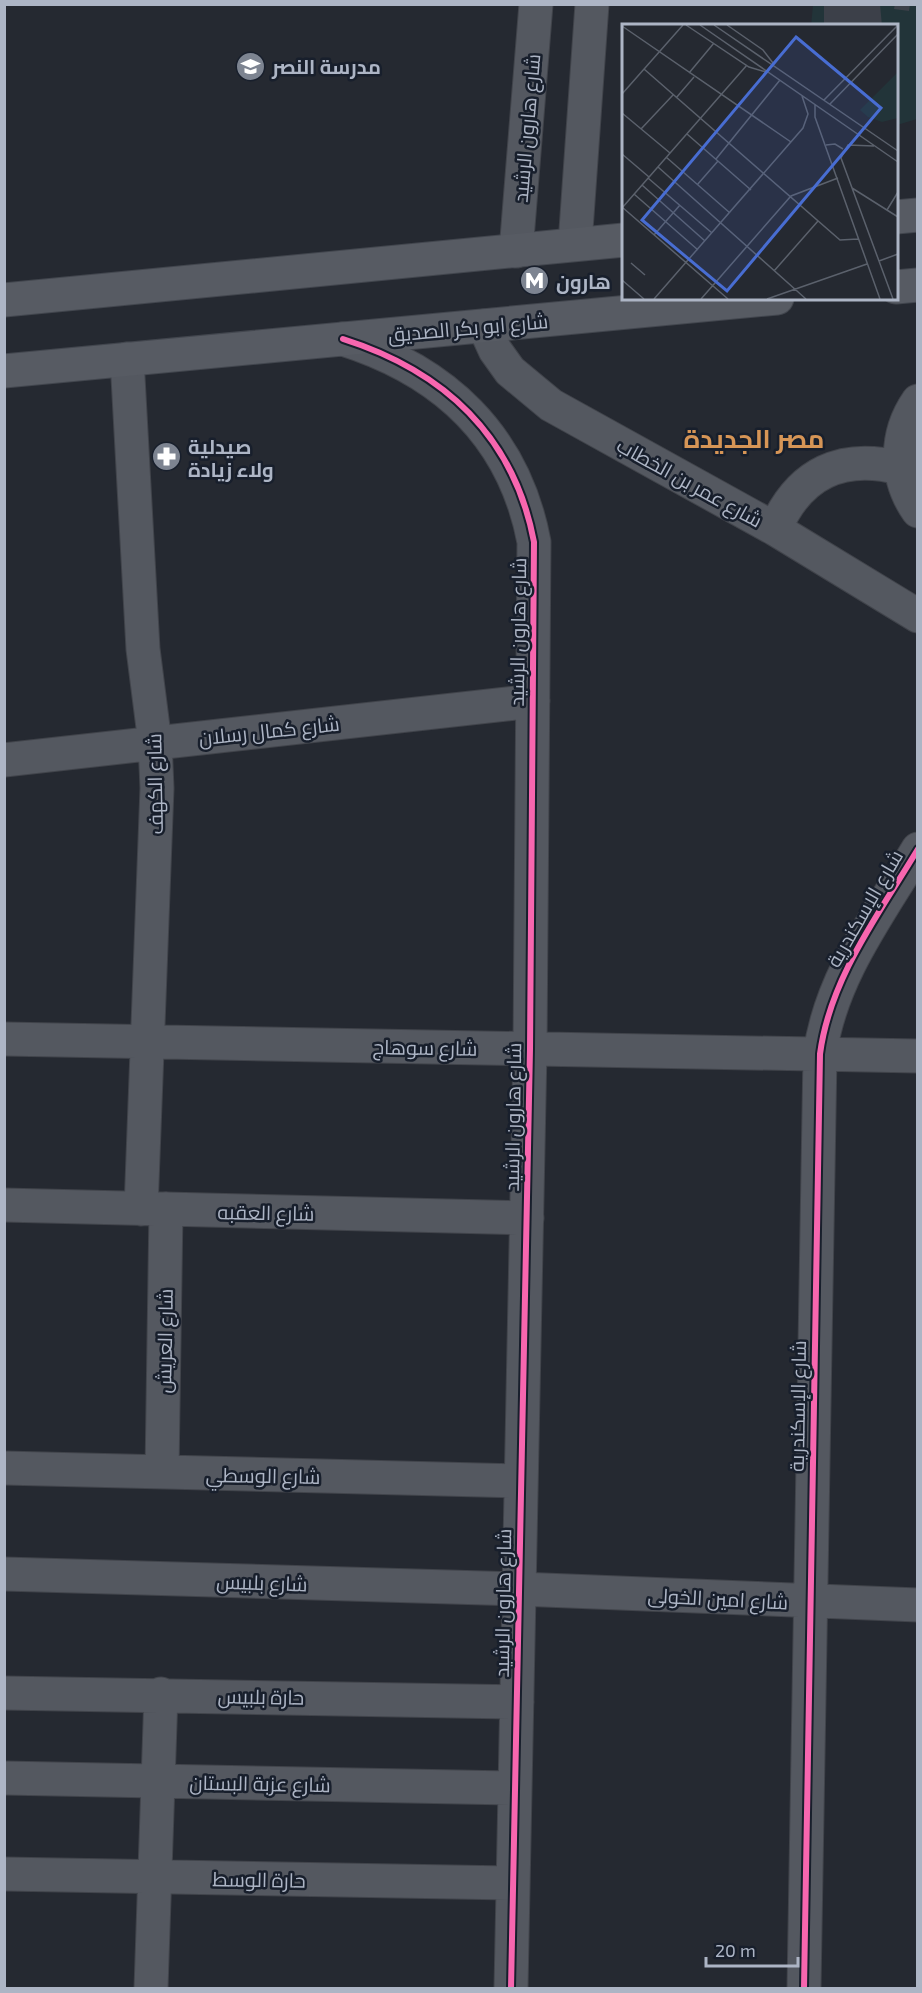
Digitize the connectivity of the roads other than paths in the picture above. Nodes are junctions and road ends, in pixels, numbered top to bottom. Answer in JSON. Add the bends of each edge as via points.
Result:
{"nodes":[{"id":1,"x":536,"y":4,"type":"edge"},
{"id":2,"x":592,"y":4,"type":"edge"},
{"id":3,"x":918,"y":215,"type":"edge"},
{"id":4,"x":898,"y":217,"type":"edge"},
{"id":5,"x":622,"y":240,"type":"edge"},
{"id":6,"x":575,"y":244,"type":"junction"},
{"id":7,"x":516,"y":250,"type":"junction"},
{"id":8,"x":918,"y":285,"type":"edge"},
{"id":9,"x":898,"y":287,"type":"edge"},
{"id":10,"x":8,"y":297,"type":"edge"},
{"id":11,"x":756,"y":300,"type":"edge"},
{"id":12,"x":484,"y":326,"type":"junction"},
{"id":13,"x":343,"y":339,"type":"junction"},
{"id":14,"x":127,"y":359,"type":"junction"},
{"id":15,"x":8,"y":373,"type":"edge"},
{"id":16,"x":918,"y":401,"type":"edge"},
{"id":17,"x":900,"y":468,"type":"junction"},
{"id":18,"x":918,"y":511,"type":"edge"},
{"id":19,"x":775,"y":529,"type":"junction"},
{"id":20,"x":918,"y":616,"type":"edge"},
{"id":21,"x":533,"y":701,"type":"junction"},
{"id":22,"x":155,"y":743,"type":"junction"},
{"id":23,"x":4,"y":760,"type":"edge"},
{"id":24,"x":918,"y":849,"type":"edge"},
{"id":25,"x":4,"y":1039,"type":"edge"},
{"id":26,"x":147,"y":1041,"type":"junction"},
{"id":27,"x":530,"y":1049,"type":"junction"},
{"id":28,"x":820,"y":1054,"type":"junction"},
{"id":29,"x":918,"y":1056,"type":"edge"},
{"id":30,"x":4,"y":1206,"type":"edge"},
{"id":31,"x":153,"y":1209,"type":"junction"},
{"id":32,"x":527,"y":1218,"type":"junction"},
{"id":33,"x":4,"y":1468,"type":"edge"},
{"id":34,"x":162,"y":1472,"type":"junction"},
{"id":35,"x":521,"y":1481,"type":"junction"},
{"id":36,"x":4,"y":1574,"type":"edge"},
{"id":37,"x":519,"y":1589,"type":"junction"},
{"id":38,"x":810,"y":1602,"type":"junction"},
{"id":39,"x":918,"y":1605,"type":"edge"},
{"id":40,"x":4,"y":1693,"type":"edge"},
{"id":41,"x":161,"y":1694,"type":"junction"},
{"id":42,"x":517,"y":1702,"type":"junction"},
{"id":43,"x":4,"y":1779,"type":"edge"},
{"id":44,"x":158,"y":1781,"type":"junction"},
{"id":45,"x":515,"y":1788,"type":"junction"},
{"id":46,"x":4,"y":1874,"type":"edge"},
{"id":47,"x":155,"y":1877,"type":"junction"},
{"id":48,"x":513,"y":1883,"type":"junction"},
{"id":49,"x":151,"y":1989,"type":"edge"},
{"id":50,"x":511,"y":1989,"type":"edge"},
{"id":51,"x":804,"y":1989,"type":"edge"}],
"edges":[{"from":1,"to":7,"type":"street","name":"شارع هارون الرشيد"},
{"from":2,"to":6,"type":"street"},
{"from":3,"to":4,"type":"main road"},
{"from":5,"to":6,"type":"main road"},
{"from":6,"to":7,"type":"main road"},
{"from":7,"to":10,"type":"main road"},
{"from":8,"to":9,"type":"main road"},
{"from":11,"to":12,"type":"main road","name":"شارع ابو بكر الصديق"},
{"from":12,"to":13,"type":"main road","name":"شارع ابو بكر الصديق"},
{"from":12,"to":19,"type":"street","name":"شارع عمر بن الخطاب","via":[[510,371],[551,405]]},
{"from":13,"to":14,"type":"main road","name":"شارع ابو بكر الصديق"},
{"from":13,"to":21,"type":"street","name":"شارع هارون الرشيد","via":[[390,356],[433,380],[486,431],[512,472],[530,518],[534,542]]},
{"from":14,"to":15,"type":"main road","name":"شارع ابو بكر الصديق"},
{"from":14,"to":22,"type":"street","name":"شارع الكهف","via":[[143,649]]},
{"from":16,"to":17,"type":"street","via":[[902,436]]},
{"from":17,"to":18,"type":"street"},
{"from":17,"to":19,"type":"street","via":[[859,462],[820,474],[791,499]]},
{"from":19,"to":20,"type":"street","name":"شارع عمر بن الخطاب"},
{"from":21,"to":22,"type":"street","name":"شارع كمال رسلان"},
{"from":21,"to":27,"type":"street","name":"شارع هارون الرشيد"},
{"from":22,"to":23,"type":"street","name":"شارع كمال رسلان"},
{"from":22,"to":26,"type":"street","name":"شارع الكهف","via":[[157,803]]},
{"from":24,"to":28,"type":"street","name":"شارع الإسكندرية","via":[[844,973],[828,1012]]},
{"from":25,"to":26,"type":"street","name":"شارع سوهاج"},
{"from":26,"to":27,"type":"street","name":"شارع سوهاج"},
{"from":26,"to":31,"type":"street","name":"شارع الكهف"},
{"from":27,"to":28,"type":"street","name":"شارع سوهاج"},
{"from":27,"to":32,"type":"street","name":"شارع هارون الرشيد"},
{"from":28,"to":29,"type":"street","name":"شارع سوهاج"},
{"from":28,"to":38,"type":"street","name":"شارع الإسكندرية"},
{"from":30,"to":31,"type":"street","name":"شارع العقبه"},
{"from":31,"to":32,"type":"street","name":"شارع العقبه"},
{"from":31,"to":34,"type":"street","name":"شارع العريش"},
{"from":32,"to":35,"type":"street","name":"شارع هارون الرشيد"},
{"from":33,"to":34,"type":"street","name":"شارع الوسطي"},
{"from":34,"to":35,"type":"street","name":"شارع الوسطي"},
{"from":35,"to":37,"type":"street","name":"شارع هارون الرشيد"},
{"from":36,"to":37,"type":"street","name":"شارع بلبيس"},
{"from":37,"to":38,"type":"street","name":"شارع امين الخولى"},
{"from":37,"to":42,"type":"street","name":"شارع هارون الرشيد"},
{"from":38,"to":39,"type":"street","name":"شارع امين الخولى"},
{"from":38,"to":51,"type":"street","name":"شارع الإسكندرية"},
{"from":40,"to":41,"type":"street","name":"حارة بلبيس"},
{"from":41,"to":42,"type":"street","name":"حارة بلبيس"},
{"from":41,"to":44,"type":"street"},
{"from":42,"to":45,"type":"street","name":"شارع هارون الرشيد"},
{"from":43,"to":44,"type":"street","name":"شارع عزبة البستان"},
{"from":44,"to":45,"type":"street","name":"شارع عزبة البستان"},
{"from":44,"to":47,"type":"street"},
{"from":45,"to":48,"type":"street","name":"شارع هارون الرشيد"},
{"from":46,"to":47,"type":"street","name":"حارة الوسط"},
{"from":47,"to":48,"type":"street","name":"حارة الوسط"},
{"from":47,"to":49,"type":"street"},
{"from":48,"to":50,"type":"street","name":"شارع هارون الرشيد"}]}
